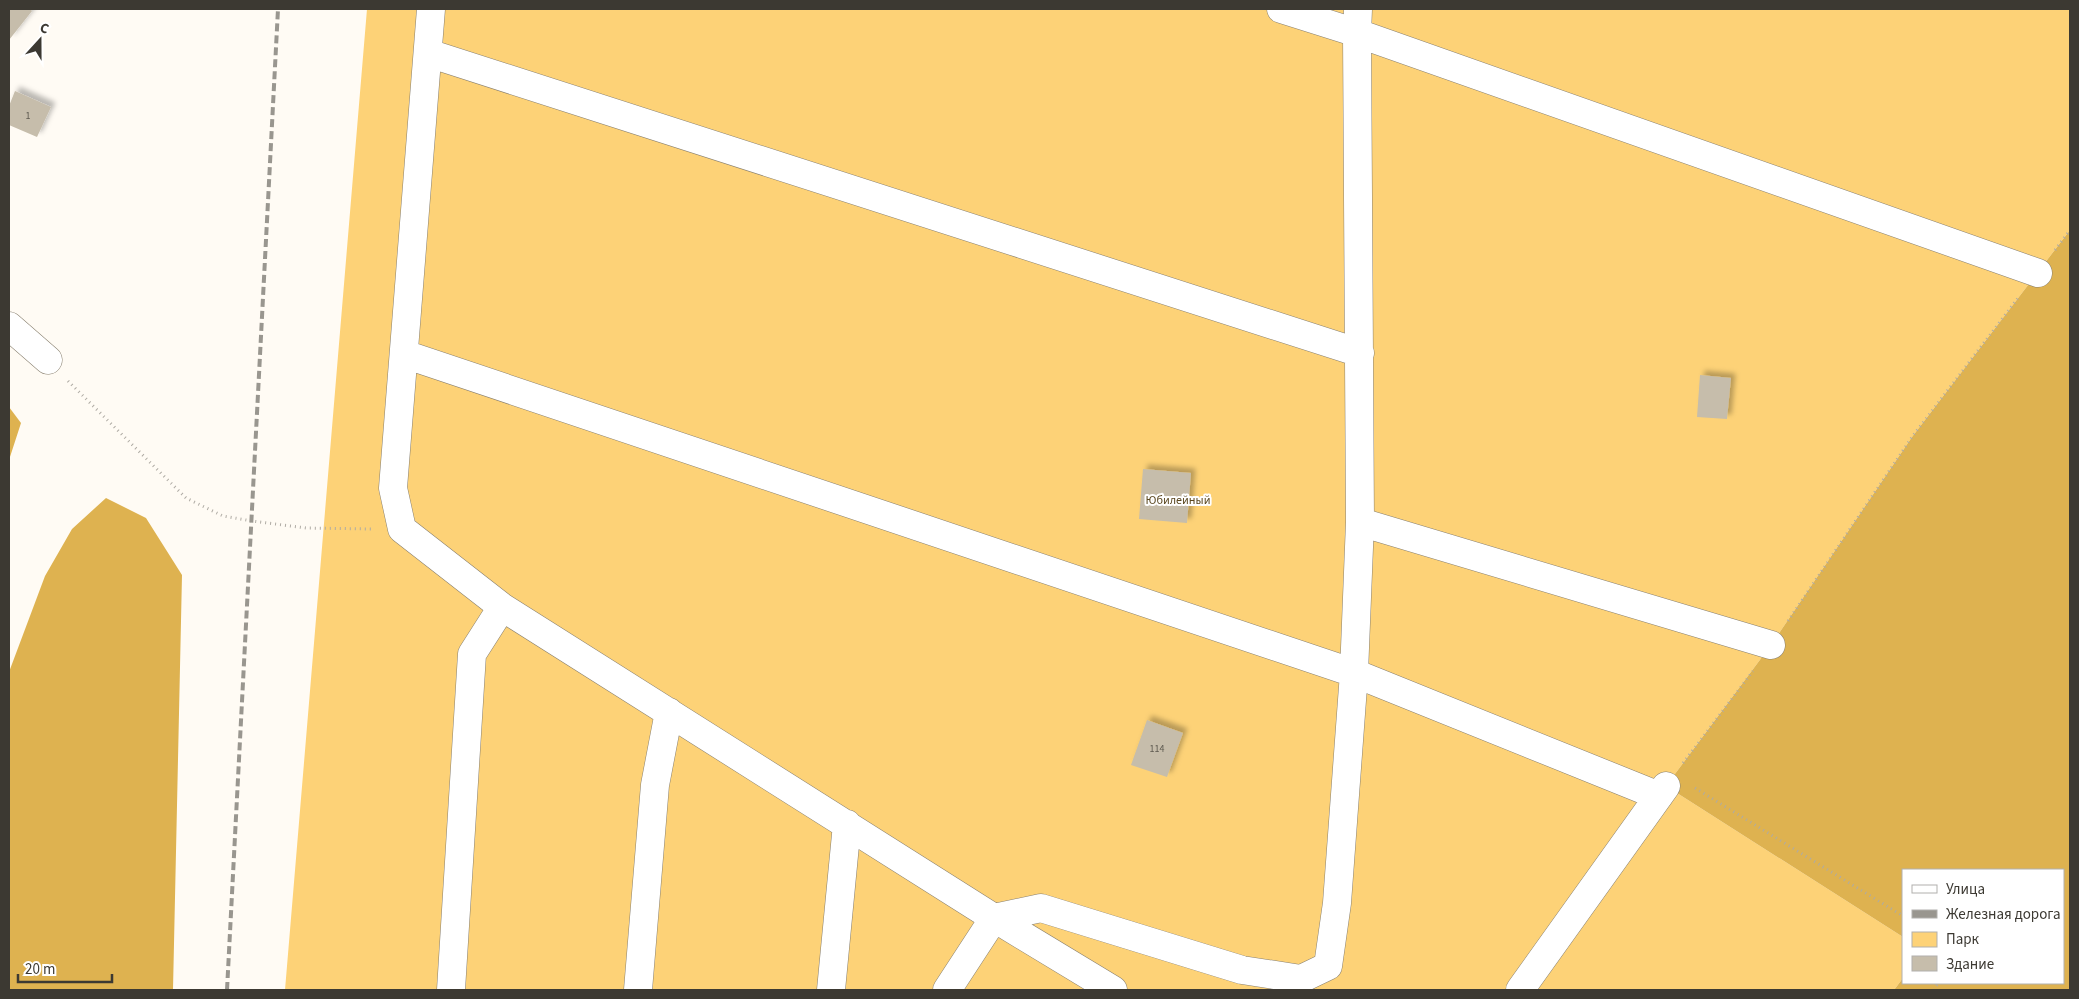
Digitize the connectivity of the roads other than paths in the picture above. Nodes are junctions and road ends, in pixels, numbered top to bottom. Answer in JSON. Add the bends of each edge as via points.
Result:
{"nodes":[{"id":1,"x":431,"y":9,"type":"edge"},
{"id":2,"x":1282,"y":9,"type":"edge"},
{"id":3,"x":1358,"y":21,"type":"edge"},
{"id":4,"x":428,"y":53,"type":"junction"},
{"id":5,"x":2038,"y":273,"type":"road end"},
{"id":6,"x":9,"y":326,"type":"edge"},
{"id":7,"x":1360,"y":353,"type":"junction"},
{"id":8,"x":404,"y":354,"type":"junction"},
{"id":9,"x":48,"y":360,"type":"road end"},
{"id":10,"x":1360,"y":522,"type":"junction"},
{"id":11,"x":502,"y":607,"type":"junction"},
{"id":12,"x":1772,"y":645,"type":"road end"},
{"id":13,"x":1354,"y":672,"type":"junction"},
{"id":14,"x":669,"y":712,"type":"junction"},
{"id":15,"x":847,"y":824,"type":"junction"},
{"id":16,"x":994,"y":918,"type":"junction"},
{"id":17,"x":451,"y":990,"type":"edge"},
{"id":18,"x":638,"y":990,"type":"edge"},
{"id":19,"x":831,"y":990,"type":"edge"},
{"id":20,"x":947,"y":990,"type":"edge"},
{"id":21,"x":1113,"y":990,"type":"edge"},
{"id":22,"x":1520,"y":990,"type":"edge"}],
"edges":[{"from":1,"to":4,"type":"street"},
{"from":2,"to":3,"type":"street"},
{"from":3,"to":5,"type":"street"},
{"from":3,"to":7,"type":"street"},
{"from":4,"to":7,"type":"street"},
{"from":4,"to":8,"type":"street"},
{"from":6,"to":9,"type":"street"},
{"from":7,"to":10,"type":"street"},
{"from":8,"to":11,"type":"street","via":[[393,488],[402,529]]},
{"from":8,"to":13,"type":"street"},
{"from":10,"to":12,"type":"street"},
{"from":10,"to":13,"type":"street"},
{"from":11,"to":14,"type":"street"},
{"from":11,"to":17,"type":"street","via":[[472,654]]},
{"from":13,"to":16,"type":"street","via":[[1337,904],[1328,966],[1301,979],[1242,970],[1041,908]]},
{"from":13,"to":22,"type":"street","via":[[1666,786]]},
{"from":14,"to":15,"type":"street"},
{"from":14,"to":18,"type":"street","via":[[655,785]]},
{"from":15,"to":16,"type":"street"},
{"from":15,"to":19,"type":"street"},
{"from":16,"to":20,"type":"street"},
{"from":16,"to":21,"type":"street"}]}
